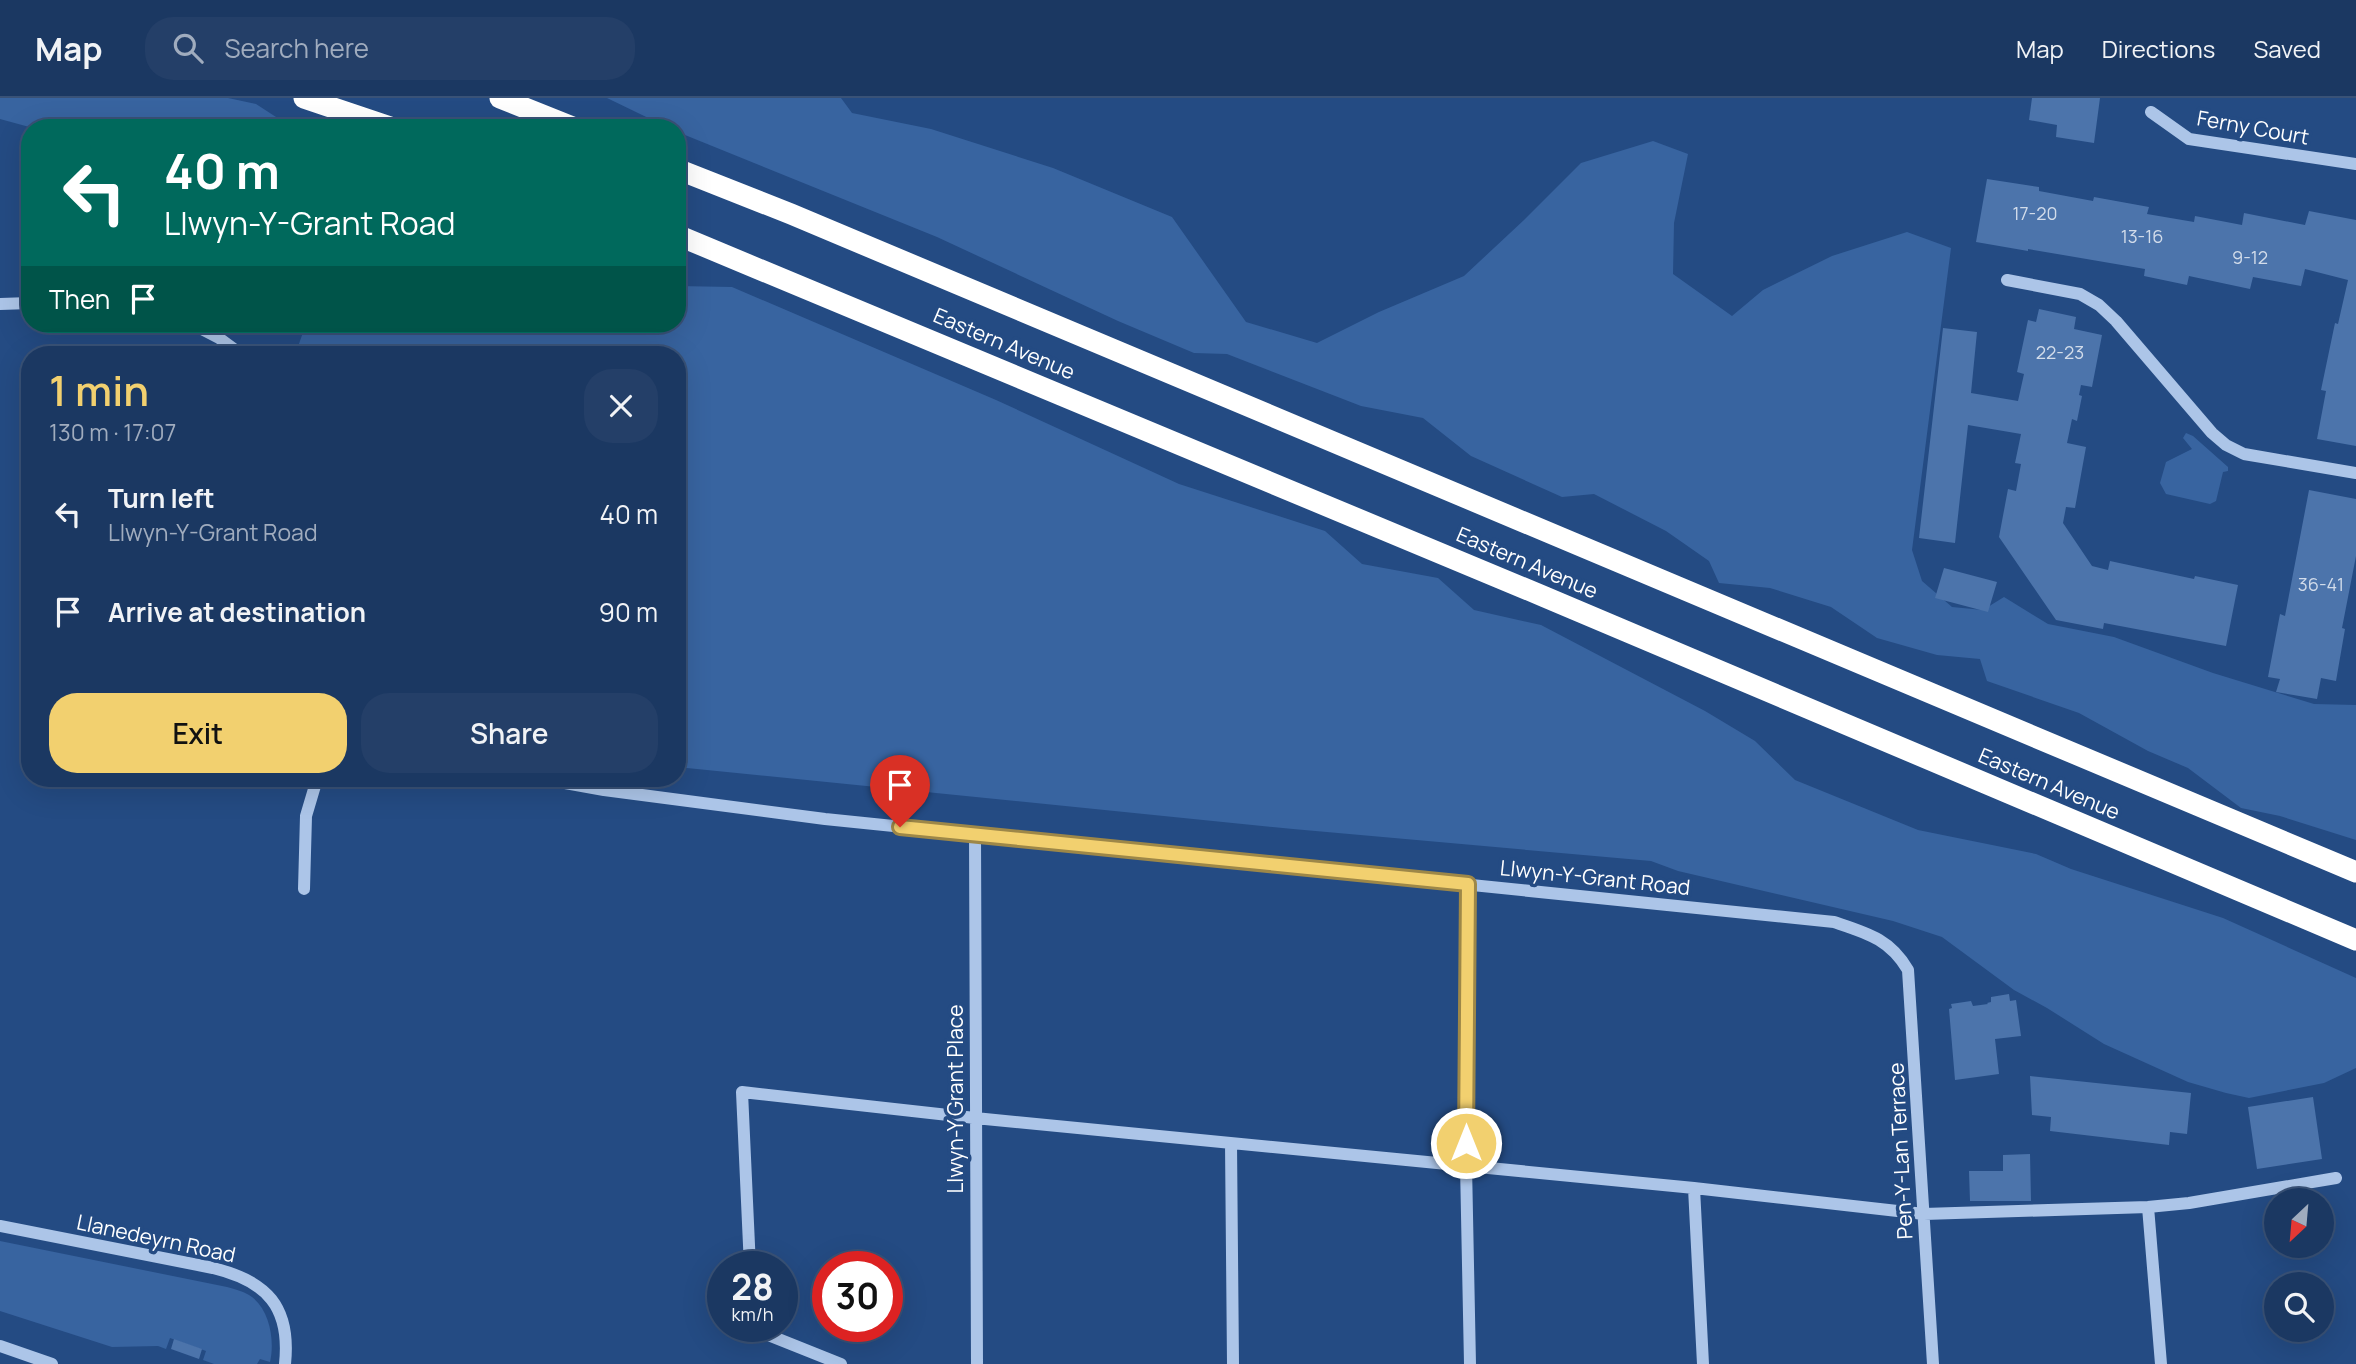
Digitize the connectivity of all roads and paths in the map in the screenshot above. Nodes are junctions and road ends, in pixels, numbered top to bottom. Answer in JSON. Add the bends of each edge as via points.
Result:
{"nodes":[{"id":1,"x":304,"y":98,"type":"edge"},
{"id":2,"x":500,"y":98,"type":"edge"},
{"id":3,"x":2151,"y":112,"type":"dead end"},
{"id":4,"x":366,"y":119,"type":"edge"},
{"id":5,"x":552,"y":119,"type":"edge"},
{"id":6,"x":2356,"y":164,"type":"edge"},
{"id":7,"x":686,"y":173,"type":"edge"},
{"id":8,"x":686,"y":239,"type":"edge"},
{"id":9,"x":2007,"y":280,"type":"dead end"},
{"id":10,"x":21,"y":303,"type":"edge"},
{"id":11,"x":0,"y":304,"type":"edge"},
{"id":12,"x":209,"y":333,"type":"edge"},
{"id":13,"x":230,"y":346,"type":"edge"},
{"id":14,"x":2356,"y":473,"type":"edge"},
{"id":15,"x":315,"y":787,"type":"edge"},
{"id":16,"x":587,"y":787,"type":"edge"},
{"id":17,"x":975,"y":835,"type":"junction"},
{"id":18,"x":2356,"y":872,"type":"edge"},
{"id":19,"x":1468,"y":884,"type":"junction"},
{"id":20,"x":303,"y":889,"type":"dead end"},
{"id":21,"x":2356,"y":940,"type":"edge"},
{"id":22,"x":1888,"y":944,"type":"joint"},
{"id":23,"x":975,"y":1118,"type":"junction"},
{"id":24,"x":1231,"y":1143,"type":"junction"},
{"id":25,"x":1466,"y":1165,"type":"junction"},
{"id":26,"x":2336,"y":1178,"type":"dead end"},
{"id":27,"x":1694,"y":1188,"type":"junction"},
{"id":28,"x":2148,"y":1207,"type":"junction"},
{"id":29,"x":1924,"y":1214,"type":"junction"},
{"id":30,"x":0,"y":1226,"type":"edge"},
{"id":31,"x":749,"y":1251,"type":"edge"},
{"id":32,"x":786,"y":1342,"type":"edge"},
{"id":33,"x":0,"y":1346,"type":"edge"},
{"id":34,"x":52,"y":1364,"type":"edge"},
{"id":35,"x":285,"y":1364,"type":"edge"},
{"id":36,"x":841,"y":1364,"type":"edge"},
{"id":37,"x":977,"y":1364,"type":"edge"},
{"id":38,"x":1233,"y":1364,"type":"edge"},
{"id":39,"x":1470,"y":1364,"type":"edge"},
{"id":40,"x":1703,"y":1364,"type":"edge"},
{"id":41,"x":1933,"y":1364,"type":"edge"},
{"id":42,"x":2161,"y":1364,"type":"edge"}],
"edges":[{"from":1,"to":4,"type":"highway"},
{"from":2,"to":5,"type":"highway"},
{"from":3,"to":6,"type":"street","name":"Ferny Court","via":[[2189,139]]},
{"from":7,"to":18,"type":"highway","name":"Eastern Avenue"},
{"from":8,"to":21,"type":"highway","name":"Eastern Avenue"},
{"from":9,"to":14,"type":"street","via":[[2080,294],[2099,305],[2226,445],[2244,454]]},
{"from":10,"to":11,"type":"street"},
{"from":12,"to":13,"type":"street"},
{"from":15,"to":20,"type":"street","via":[[306,817]]},
{"from":16,"to":17,"type":"street","name":"Llwyn-Y-Grant Road"},
{"from":17,"to":19,"type":"street","name":"Llwyn-Y-Grant Road"},
{"from":17,"to":23,"type":"street","name":"Llwyn-Y Grant Place"},
{"from":19,"to":22,"type":"street","name":"Llwyn-Y-Grant Road","via":[[1834,922]]},
{"from":19,"to":25,"type":"street"},
{"from":22,"to":29,"type":"street","name":"Pen-Y-Lan Terrace","via":[[1909,970]]},
{"from":23,"to":24,"type":"street"},
{"from":23,"to":31,"type":"street","via":[[742,1092]]},
{"from":23,"to":37,"type":"street","name":"Llwyn-Y Grant Place"},
{"from":24,"to":25,"type":"street"},
{"from":24,"to":38,"type":"street"},
{"from":25,"to":27,"type":"street"},
{"from":25,"to":39,"type":"street"},
{"from":26,"to":28,"type":"street"},
{"from":27,"to":29,"type":"street"},
{"from":27,"to":40,"type":"street"},
{"from":28,"to":29,"type":"street"},
{"from":28,"to":42,"type":"street"},
{"from":29,"to":41,"type":"street","name":"Pen-Y-Lan Terrace"},
{"from":30,"to":35,"type":"street","name":"Llanedeyrn Road","via":[[213,1268],[251,1281],[278,1310],[284,1326]]},
{"from":32,"to":36,"type":"street"},
{"from":33,"to":34,"type":"street"}]}
